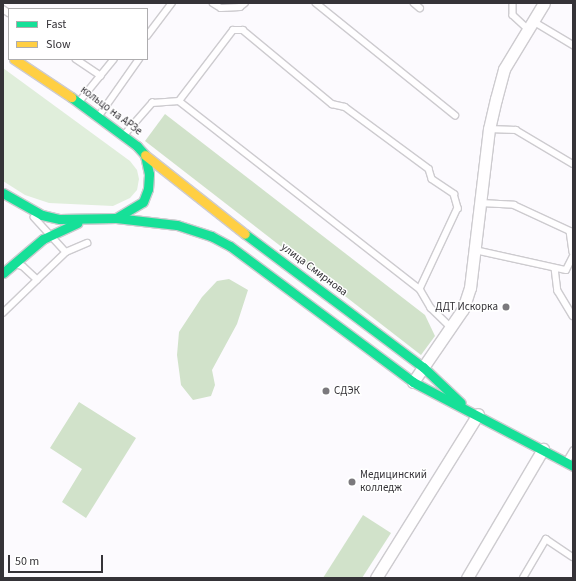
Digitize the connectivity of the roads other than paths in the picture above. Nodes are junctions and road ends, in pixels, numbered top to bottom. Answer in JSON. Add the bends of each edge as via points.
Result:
{"nodes":[{"id":1,"x":172,"y":3,"type":"edge"},
{"id":2,"x":213,"y":3,"type":"edge"},
{"id":3,"x":244,"y":3,"type":"edge"},
{"id":4,"x":316,"y":3,"type":"edge"},
{"id":5,"x":414,"y":3,"type":"edge"},
{"id":6,"x":513,"y":3,"type":"edge"},
{"id":7,"x":544,"y":3,"type":"edge"},
{"id":8,"x":420,"y":8,"type":"dead end"},
{"id":9,"x":531,"y":25,"type":"junction"},
{"id":10,"x":148,"y":35,"type":"edge"},
{"id":11,"x":573,"y":46,"type":"edge"},
{"id":12,"x":16,"y":60,"type":"edge"},
{"id":13,"x":77,"y":60,"type":"edge"},
{"id":14,"x":113,"y":60,"type":"edge"},
{"id":15,"x":138,"y":60,"type":"edge"},
{"id":16,"x":101,"y":76,"type":"junction"},
{"id":17,"x":179,"y":101,"type":"junction"},
{"id":18,"x":79,"y":102,"type":"junction"},
{"id":19,"x":455,"y":115,"type":"dead end"},
{"id":20,"x":99,"y":117,"type":"junction"},
{"id":21,"x":489,"y":129,"type":"junction"},
{"id":22,"x":124,"y":135,"type":"junction"},
{"id":23,"x":145,"y":155,"type":"junction"},
{"id":24,"x":573,"y":164,"type":"edge"},
{"id":25,"x":3,"y":193,"type":"edge"},
{"id":26,"x":481,"y":203,"type":"junction"},
{"id":27,"x":25,"y":206,"type":"junction"},
{"id":28,"x":116,"y":218,"type":"junction"},
{"id":29,"x":86,"y":220,"type":"junction"},
{"id":30,"x":49,"y":235,"type":"junction"},
{"id":31,"x":87,"y":243,"type":"dead end"},
{"id":32,"x":475,"y":250,"type":"junction"},
{"id":33,"x":66,"y":252,"type":"junction"},
{"id":34,"x":573,"y":252,"type":"edge"},
{"id":35,"x":573,"y":256,"type":"edge"},
{"id":36,"x":13,"y":264,"type":"junction"},
{"id":37,"x":3,"y":265,"type":"edge"},
{"id":38,"x":555,"y":268,"type":"junction"},
{"id":39,"x":3,"y":273,"type":"edge"},
{"id":40,"x":37,"y":280,"type":"junction"},
{"id":41,"x":420,"y":289,"type":"junction"},
{"id":42,"x":3,"y":313,"type":"edge"},
{"id":43,"x":573,"y":316,"type":"edge"},
{"id":44,"x":451,"y":327,"type":"junction"},
{"id":45,"x":423,"y":367,"type":"junction"},
{"id":46,"x":413,"y":382,"type":"junction"},
{"id":47,"x":466,"y":408,"type":"junction"},
{"id":48,"x":478,"y":414,"type":"junction"},
{"id":49,"x":543,"y":450,"type":"junction"},
{"id":50,"x":573,"y":451,"type":"edge"},
{"id":51,"x":570,"y":464,"type":"edge"},
{"id":52,"x":573,"y":557,"type":"edge"},
{"id":53,"x":376,"y":578,"type":"edge"},
{"id":54,"x":467,"y":578,"type":"edge"},
{"id":55,"x":523,"y":578,"type":"edge"}],
"edges":[{"from":1,"to":10,"type":"lane"},
{"from":2,"to":3,"type":"lane","via":[[221,8],[240,7]]},
{"from":4,"to":19,"type":"lane"},
{"from":5,"to":8,"type":"lane"},
{"from":6,"to":9,"type":"lane","via":[[513,15]]},
{"from":7,"to":9,"type":"street"},
{"from":9,"to":11,"type":"lane"},
{"from":9,"to":21,"type":"street","via":[[504,70]]},
{"from":12,"to":18,"type":"main road","name":"кольцо на АРЗе"},
{"from":13,"to":16,"type":"lane"},
{"from":14,"to":16,"type":"lane"},
{"from":15,"to":20,"type":"lane"},
{"from":16,"to":18,"type":"lane"},
{"from":17,"to":22,"type":"lane","via":[[152,103]]},
{"from":17,"to":41,"type":"lane"},
{"from":17,"to":41,"type":"lane","via":[[233,30],[243,30],[332,104],[346,107],[429,169],[432,179],[454,194],[458,208]]},
{"from":18,"to":20,"type":"main road","name":"кольцо на АРЗе"},
{"from":20,"to":22,"type":"main road","name":"кольцо на АРЗе"},
{"from":21,"to":24,"type":"lane","via":[[516,130]]},
{"from":21,"to":26,"type":"street"},
{"from":22,"to":23,"type":"main road","name":"кольцо на АРЗе"},
{"from":23,"to":28,"type":"main road","via":[[149,174],[148,189],[143,202]]},
{"from":23,"to":45,"type":"main road","name":"улица Смирнова","via":[[241,231]]},
{"from":25,"to":27,"type":"main road"},
{"from":26,"to":32,"type":"street"},
{"from":26,"to":34,"type":"lane","via":[[514,205],[570,231]]},
{"from":27,"to":29,"type":"main road","via":[[42,215]]},
{"from":27,"to":30,"type":"lane"},
{"from":28,"to":29,"type":"main road"},
{"from":28,"to":46,"type":"main road","name":"улица Смирнова","via":[[177,225],[211,236],[230,246]]},
{"from":29,"to":30,"type":"main road"},
{"from":30,"to":33,"type":"lane"},
{"from":30,"to":36,"type":"main road"},
{"from":31,"to":33,"type":"lane"},
{"from":32,"to":38,"type":"lane"},
{"from":32,"to":44,"type":"street","via":[[470,288],[463,309]]},
{"from":33,"to":40,"type":"lane"},
{"from":35,"to":38,"type":"lane","via":[[566,270]]},
{"from":36,"to":37,"type":"lane"},
{"from":36,"to":39,"type":"main road"},
{"from":36,"to":40,"type":"lane","via":[[23,267]]},
{"from":38,"to":43,"type":"lane","via":[[558,291]]},
{"from":40,"to":42,"type":"lane"},
{"from":41,"to":44,"type":"lane","via":[[431,308]]},
{"from":44,"to":45,"type":"street"},
{"from":45,"to":46,"type":"street"},
{"from":45,"to":47,"type":"main road","name":"улица Смирнова"},
{"from":46,"to":47,"type":"main road","name":"улица Смирнова","via":[[438,397]]},
{"from":47,"to":48,"type":"main road","name":"улица Смирнова"},
{"from":48,"to":49,"type":"main road","name":"улица Смирнова"},
{"from":48,"to":53,"type":"street"},
{"from":49,"to":51,"type":"main road","name":"улица Смирнова"},
{"from":49,"to":54,"type":"street"},
{"from":50,"to":51,"type":"lane"},
{"from":52,"to":55,"type":"lane","via":[[546,539]]}]}
